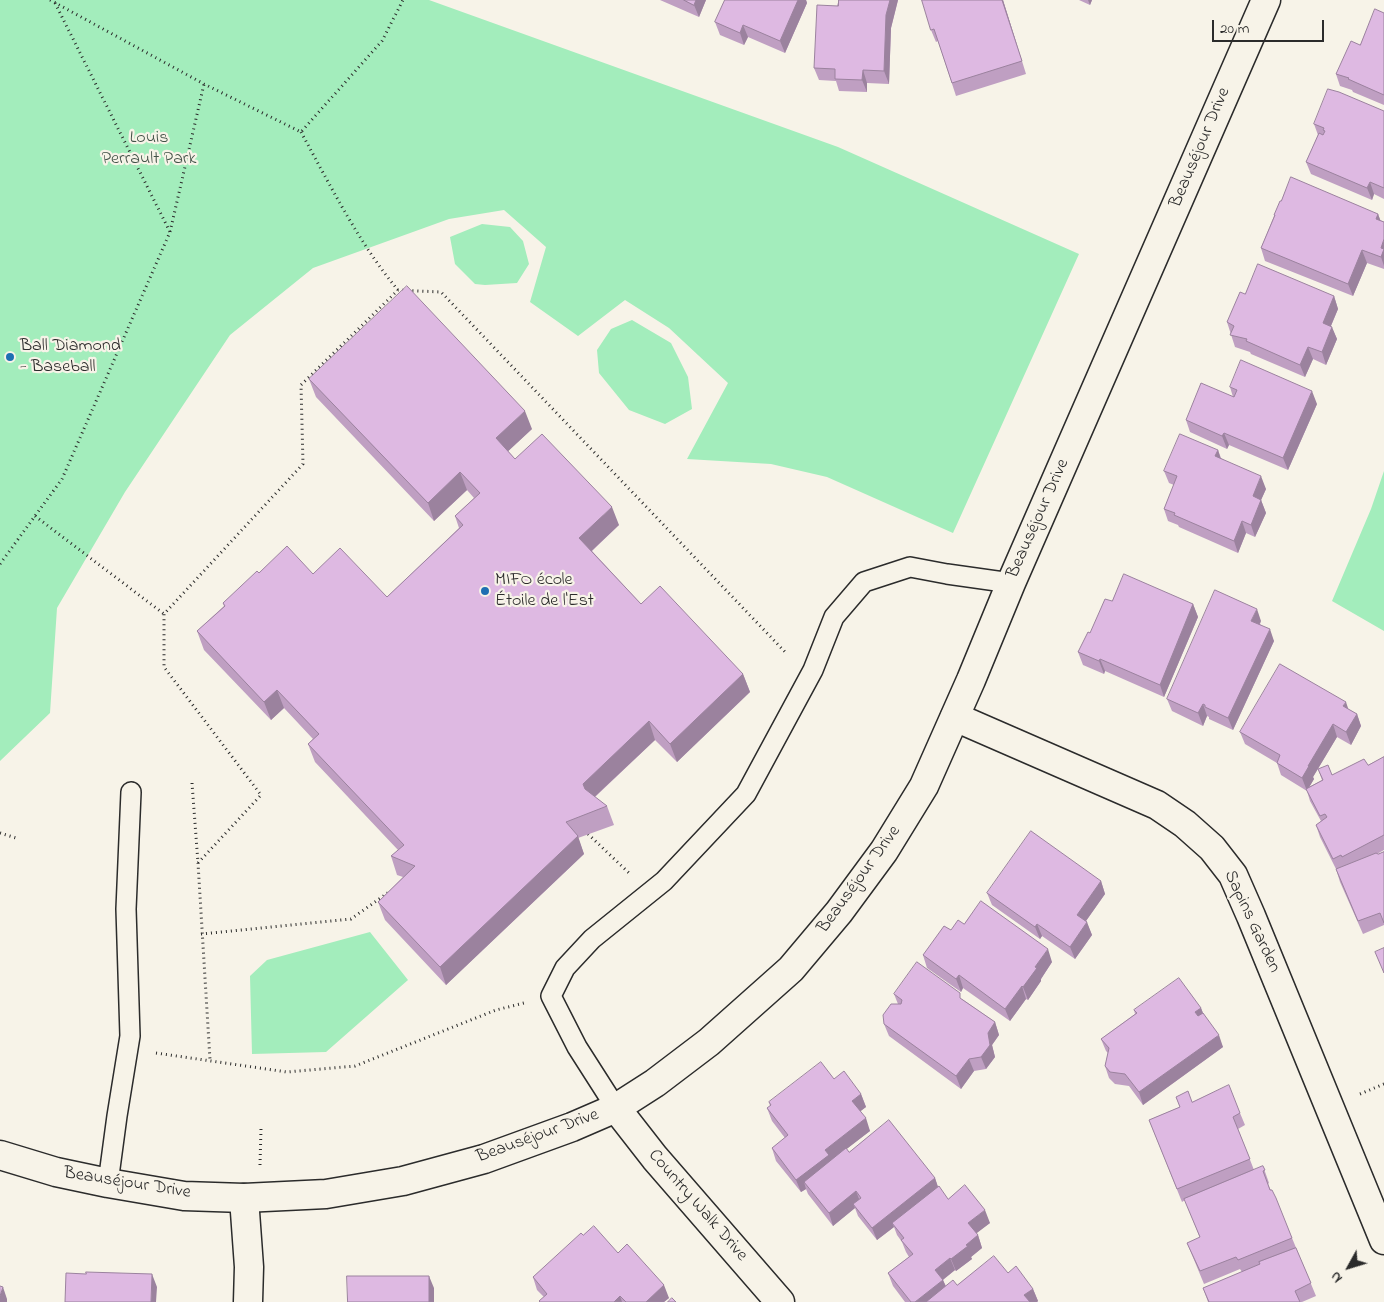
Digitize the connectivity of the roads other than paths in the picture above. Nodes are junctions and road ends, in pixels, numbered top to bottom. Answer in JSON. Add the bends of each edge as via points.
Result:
{"nodes":[{"id":1,"x":1266,"y":0,"type":"edge"},
{"id":2,"x":1011,"y":583,"type":"junction"},
{"id":3,"x":955,"y":717,"type":"junction"},
{"id":4,"x":132,"y":792,"type":"dead end"},
{"id":5,"x":616,"y":1108,"type":"junction"},
{"id":6,"x":0,"y":1155,"type":"edge"},
{"id":7,"x":108,"y":1183,"type":"junction"},
{"id":8,"x":244,"y":1198,"type":"junction"},
{"id":9,"x":1384,"y":1240,"type":"edge"},
{"id":10,"x":248,"y":1302,"type":"edge"},
{"id":11,"x":780,"y":1302,"type":"edge"}],
"edges":[{"from":1,"to":2,"type":"street","name":"Beauséjour Drive"},
{"from":2,"to":3,"type":"street","name":"Beauséjour Drive"},
{"from":2,"to":5,"type":"lane","via":[[910,567],[864,582],[834,617],[813,670],[746,794],[664,881],[592,939],[565,968],[551,996],[577,1048]]},
{"from":3,"to":5,"type":"street","name":"Beauséjour Drive","via":[[924,786],[884,851],[840,912],[791,969],[710,1042]]},
{"from":3,"to":9,"type":"street","name":"Sapins Garden","via":[[1157,804],[1212,848],[1233,875]]},
{"from":4,"to":7,"type":"lane","via":[[126,909],[130,1036]]},
{"from":5,"to":8,"type":"street","name":"Beauséjour Drive","via":[[484,1159],[404,1181],[326,1194]]},
{"from":5,"to":11,"type":"street","name":"Country Walk Drive"},
{"from":6,"to":7,"type":"street","name":"Beauséjour Drive"},
{"from":7,"to":8,"type":"street","name":"Beauséjour Drive","via":[[184,1196]]},
{"from":8,"to":10,"type":"street"}]}
